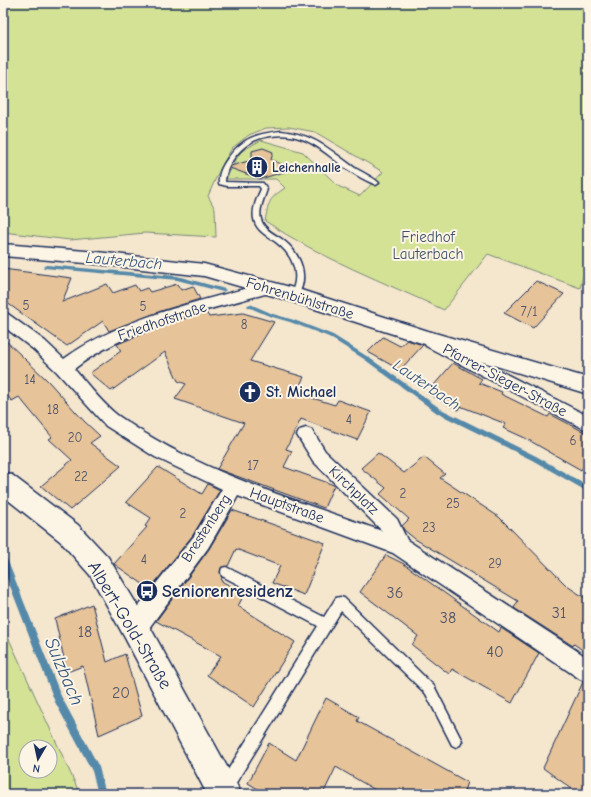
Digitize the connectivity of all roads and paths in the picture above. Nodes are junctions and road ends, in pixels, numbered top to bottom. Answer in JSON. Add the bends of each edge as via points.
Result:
{"nodes":[{"id":1,"x":376,"y":183,"type":"dead end"},
{"id":2,"x":3,"y":250,"type":"edge"},
{"id":3,"x":267,"y":288,"type":"junction"},
{"id":4,"x":294,"y":295,"type":"junction"},
{"id":5,"x":3,"y":318,"type":"edge"},
{"id":6,"x":422,"y":336,"type":"junction"},
{"id":7,"x":63,"y":368,"type":"junction"},
{"id":8,"x":588,"y":386,"type":"edge"},
{"id":9,"x":588,"y":424,"type":"edge"},
{"id":10,"x":306,"y":436,"type":"dead end"},
{"id":11,"x":3,"y":482,"type":"edge"},
{"id":12,"x":234,"y":486,"type":"junction"},
{"id":13,"x":400,"y":546,"type":"junction"},
{"id":14,"x":226,"y":572,"type":"dead end"},
{"id":15,"x":326,"y":624,"type":"junction"},
{"id":16,"x":134,"y":628,"type":"junction"},
{"id":17,"x":588,"y":671,"type":"edge"},
{"id":18,"x":456,"y":741,"type":"dead end"},
{"id":19,"x":224,"y":792,"type":"edge"}],
"edges":[{"from":1,"to":4,"type":"lane","via":[[362,178],[336,155],[306,136],[274,132],[238,148],[221,178],[222,184],[261,184],[264,189],[257,214],[259,224],[284,245],[297,264],[301,282],[300,289]]},
{"from":2,"to":3,"type":"main road","name":"Fohrenbühlstraße","via":[[204,270]]},
{"from":3,"to":4,"type":"main road","name":"Fohrenbühlstraße"},
{"from":3,"to":7,"type":"street","name":"Friedhofstraße","via":[[106,340]]},
{"from":4,"to":6,"type":"main road","name":"Fohrenbühlstraße"},
{"from":5,"to":7,"type":"street","name":"Hauptstraße","via":[[39,345]]},
{"from":6,"to":8,"type":"main road","name":"Fohrenbühlstraße"},
{"from":6,"to":9,"type":"street","name":"Pfarrer-Sieger-Straße"},
{"from":7,"to":12,"type":"street","name":"Hauptstraße","via":[[112,421],[161,452]]},
{"from":10,"to":13,"type":"street","name":"Kirchplatz","via":[[319,456],[390,525]]},
{"from":11,"to":16,"type":"main road","name":"Albert-Gold-Straße","via":[[69,533],[99,566]]},
{"from":12,"to":13,"type":"street","name":"Hauptstraße"},
{"from":12,"to":16,"type":"street","name":"Brestenberg","via":[[201,542]]},
{"from":13,"to":17,"type":"street","name":"Hauptstraße"},
{"from":14,"to":15,"type":"lane"},
{"from":15,"to":18,"type":"lane","via":[[340,602],[430,690]]},
{"from":15,"to":19,"type":"lane"},
{"from":16,"to":19,"type":"main road","name":"Albert-Gold-Straße"}]}
